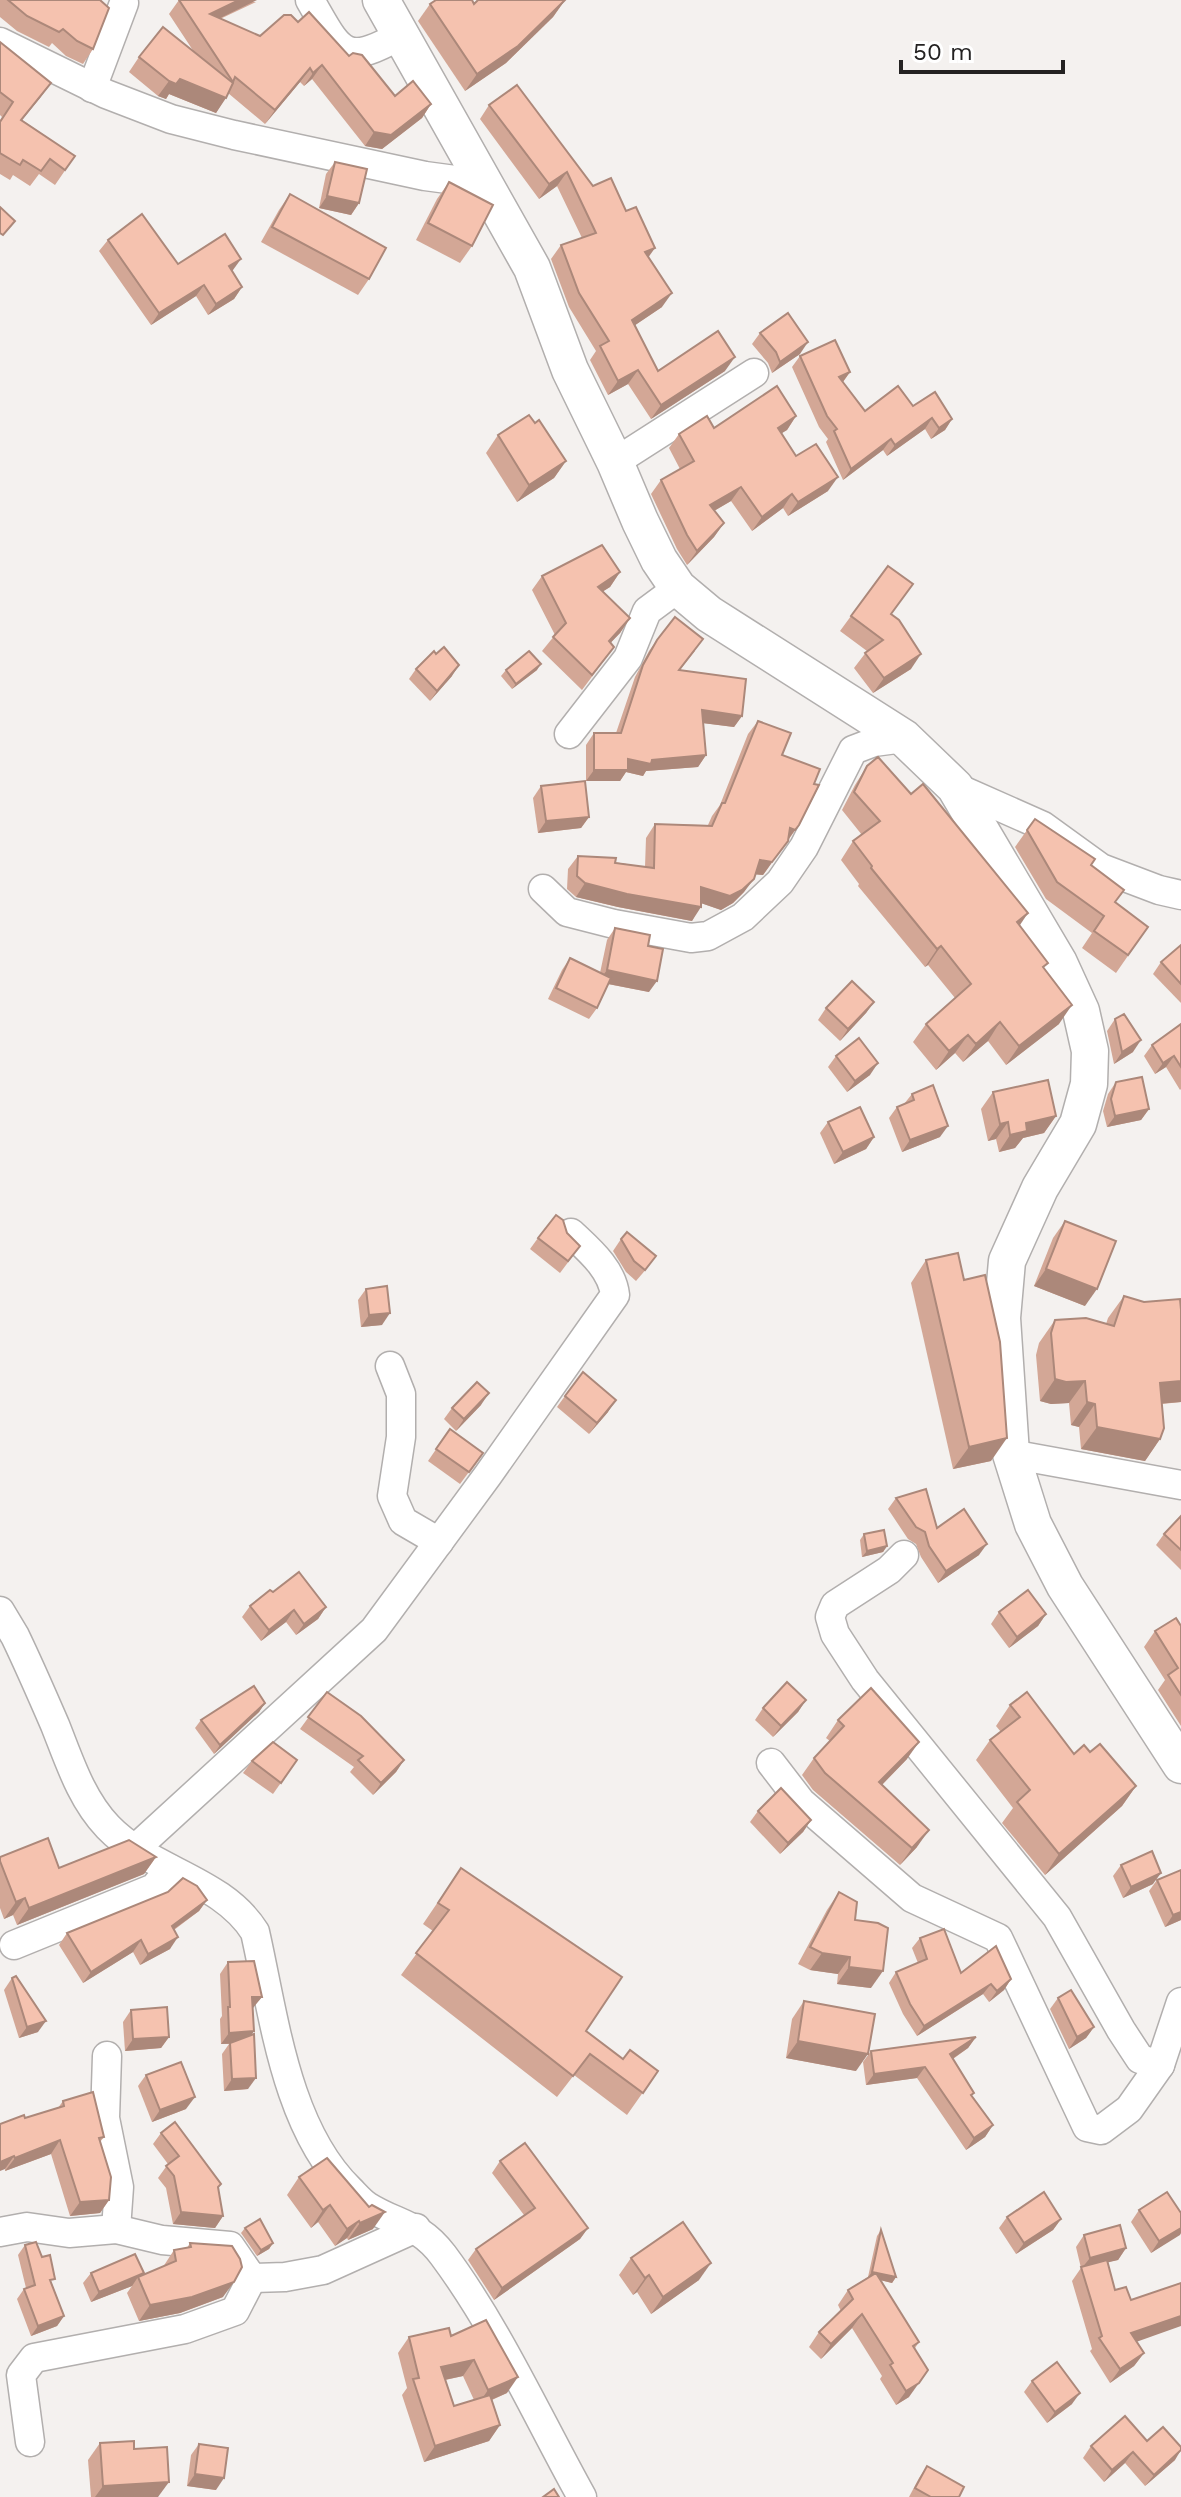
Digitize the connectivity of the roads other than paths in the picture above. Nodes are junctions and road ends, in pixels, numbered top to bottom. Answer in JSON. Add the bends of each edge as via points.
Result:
{"nodes":[{"id":1,"x":310,"y":0,"type":"edge"},
{"id":2,"x":381,"y":0,"type":"edge"},
{"id":3,"x":124,"y":3,"type":"dead end"},
{"id":4,"x":400,"y":35,"type":"junction"},
{"id":5,"x":0,"y":42,"type":"edge"},
{"id":6,"x":92,"y":88,"type":"junction"},
{"id":7,"x":485,"y":184,"type":"junction"},
{"id":8,"x":754,"y":373,"type":"dead end"},
{"id":9,"x":615,"y":462,"type":"junction"},
{"id":10,"x":678,"y":588,"type":"junction"},
{"id":11,"x":569,"y":734,"type":"dead end"},
{"id":12,"x":904,"y":738,"type":"junction"},
{"id":13,"x":955,"y":787,"type":"junction"},
{"id":14,"x":543,"y":889,"type":"dead end"},
{"id":15,"x":1181,"y":895,"type":"edge"},
{"id":16,"x":571,"y":1233,"type":"edge"},
{"id":17,"x":390,"y":1366,"type":"dead end"},
{"id":18,"x":1011,"y":1454,"type":"junction"},
{"id":19,"x":1181,"y":1485,"type":"edge"},
{"id":20,"x":439,"y":1542,"type":"junction"},
{"id":21,"x":904,"y":1555,"type":"dead end"},
{"id":22,"x":0,"y":1611,"type":"edge"},
{"id":23,"x":771,"y":1763,"type":"dead end"},
{"id":24,"x":1181,"y":1765,"type":"edge"},
{"id":25,"x":136,"y":1848,"type":"junction"},
{"id":26,"x":170,"y":1869,"type":"junction"},
{"id":27,"x":14,"y":1945,"type":"dead end"},
{"id":28,"x":1181,"y":2002,"type":"edge"},
{"id":29,"x":107,"y":2056,"type":"dead end"},
{"id":30,"x":1160,"y":2065,"type":"junction"},
{"id":31,"x":416,"y":2228,"type":"junction"},
{"id":32,"x":116,"y":2229,"type":"junction"},
{"id":33,"x":0,"y":2232,"type":"edge"},
{"id":34,"x":252,"y":2278,"type":"junction"},
{"id":35,"x":30,"y":2442,"type":"dead end"},
{"id":36,"x":582,"y":2497,"type":"edge"}],
"edges":[{"from":1,"to":4,"type":"street","via":[[335,43],[347,51],[364,53]]},
{"from":2,"to":4,"type":"main road"},
{"from":3,"to":6,"type":"street"},
{"from":4,"to":7,"type":"main road"},
{"from":5,"to":6,"type":"street"},
{"from":6,"to":7,"type":"street","via":[[171,119],[234,135]]},
{"from":7,"to":9,"type":"main road","via":[[532,268],[570,370]]},
{"from":8,"to":9,"type":"street"},
{"from":9,"to":10,"type":"main road","via":[[659,560]]},
{"from":10,"to":11,"type":"street","via":[[647,611],[628,658]]},
{"from":10,"to":12,"type":"main road","via":[[709,614]]},
{"from":12,"to":13,"type":"main road"},
{"from":12,"to":14,"type":"street","via":[[853,750],[804,847],[780,882],[743,917],[708,936],[691,938],[567,912]]},
{"from":13,"to":15,"type":"street","via":[[1043,826],[1101,868]]},
{"from":13,"to":18,"type":"main road","via":[[1059,963],[1081,1011],[1090,1051],[1089,1084],[1078,1124],[1040,1188],[1007,1261],[1002,1318]]},
{"from":16,"to":20,"type":"street","via":[[613,1281],[615,1295]]},
{"from":17,"to":20,"type":"street","via":[[401,1394],[392,1496],[403,1521]]},
{"from":18,"to":19,"type":"street"},
{"from":18,"to":24,"type":"main road","via":[[1033,1524],[1065,1586]]},
{"from":20,"to":25,"type":"street","via":[[374,1630]]},
{"from":21,"to":30,"type":"street","via":[[835,1605],[830,1617],[835,1634],[865,1680],[1057,1917],[1140,2059]]},
{"from":22,"to":25,"type":"street","via":[[90,1804],[109,1828]]},
{"from":23,"to":30,"type":"street","via":[[801,1802],[912,1898],[998,1938],[1087,2127],[1101,2130],[1129,2109]]},
{"from":25,"to":26,"type":"street"},
{"from":26,"to":27,"type":"street","via":[[154,1888]]},
{"from":26,"to":31,"type":"street","via":[[235,1905],[255,1932],[290,2084],[309,2136],[334,2175],[366,2206]]},
{"from":28,"to":30,"type":"street"},
{"from":29,"to":32,"type":"street","via":[[105,2118],[119,2187]]},
{"from":31,"to":34,"type":"street","via":[[323,2270]]},
{"from":31,"to":36,"type":"street","via":[[474,2300]]},
{"from":32,"to":33,"type":"street","via":[[69,2233],[27,2227]]},
{"from":32,"to":34,"type":"street","via":[[162,2240],[230,2246]]},
{"from":34,"to":35,"type":"street","via":[[235,2311],[198,2325],[34,2358],[21,2375]]}]}
